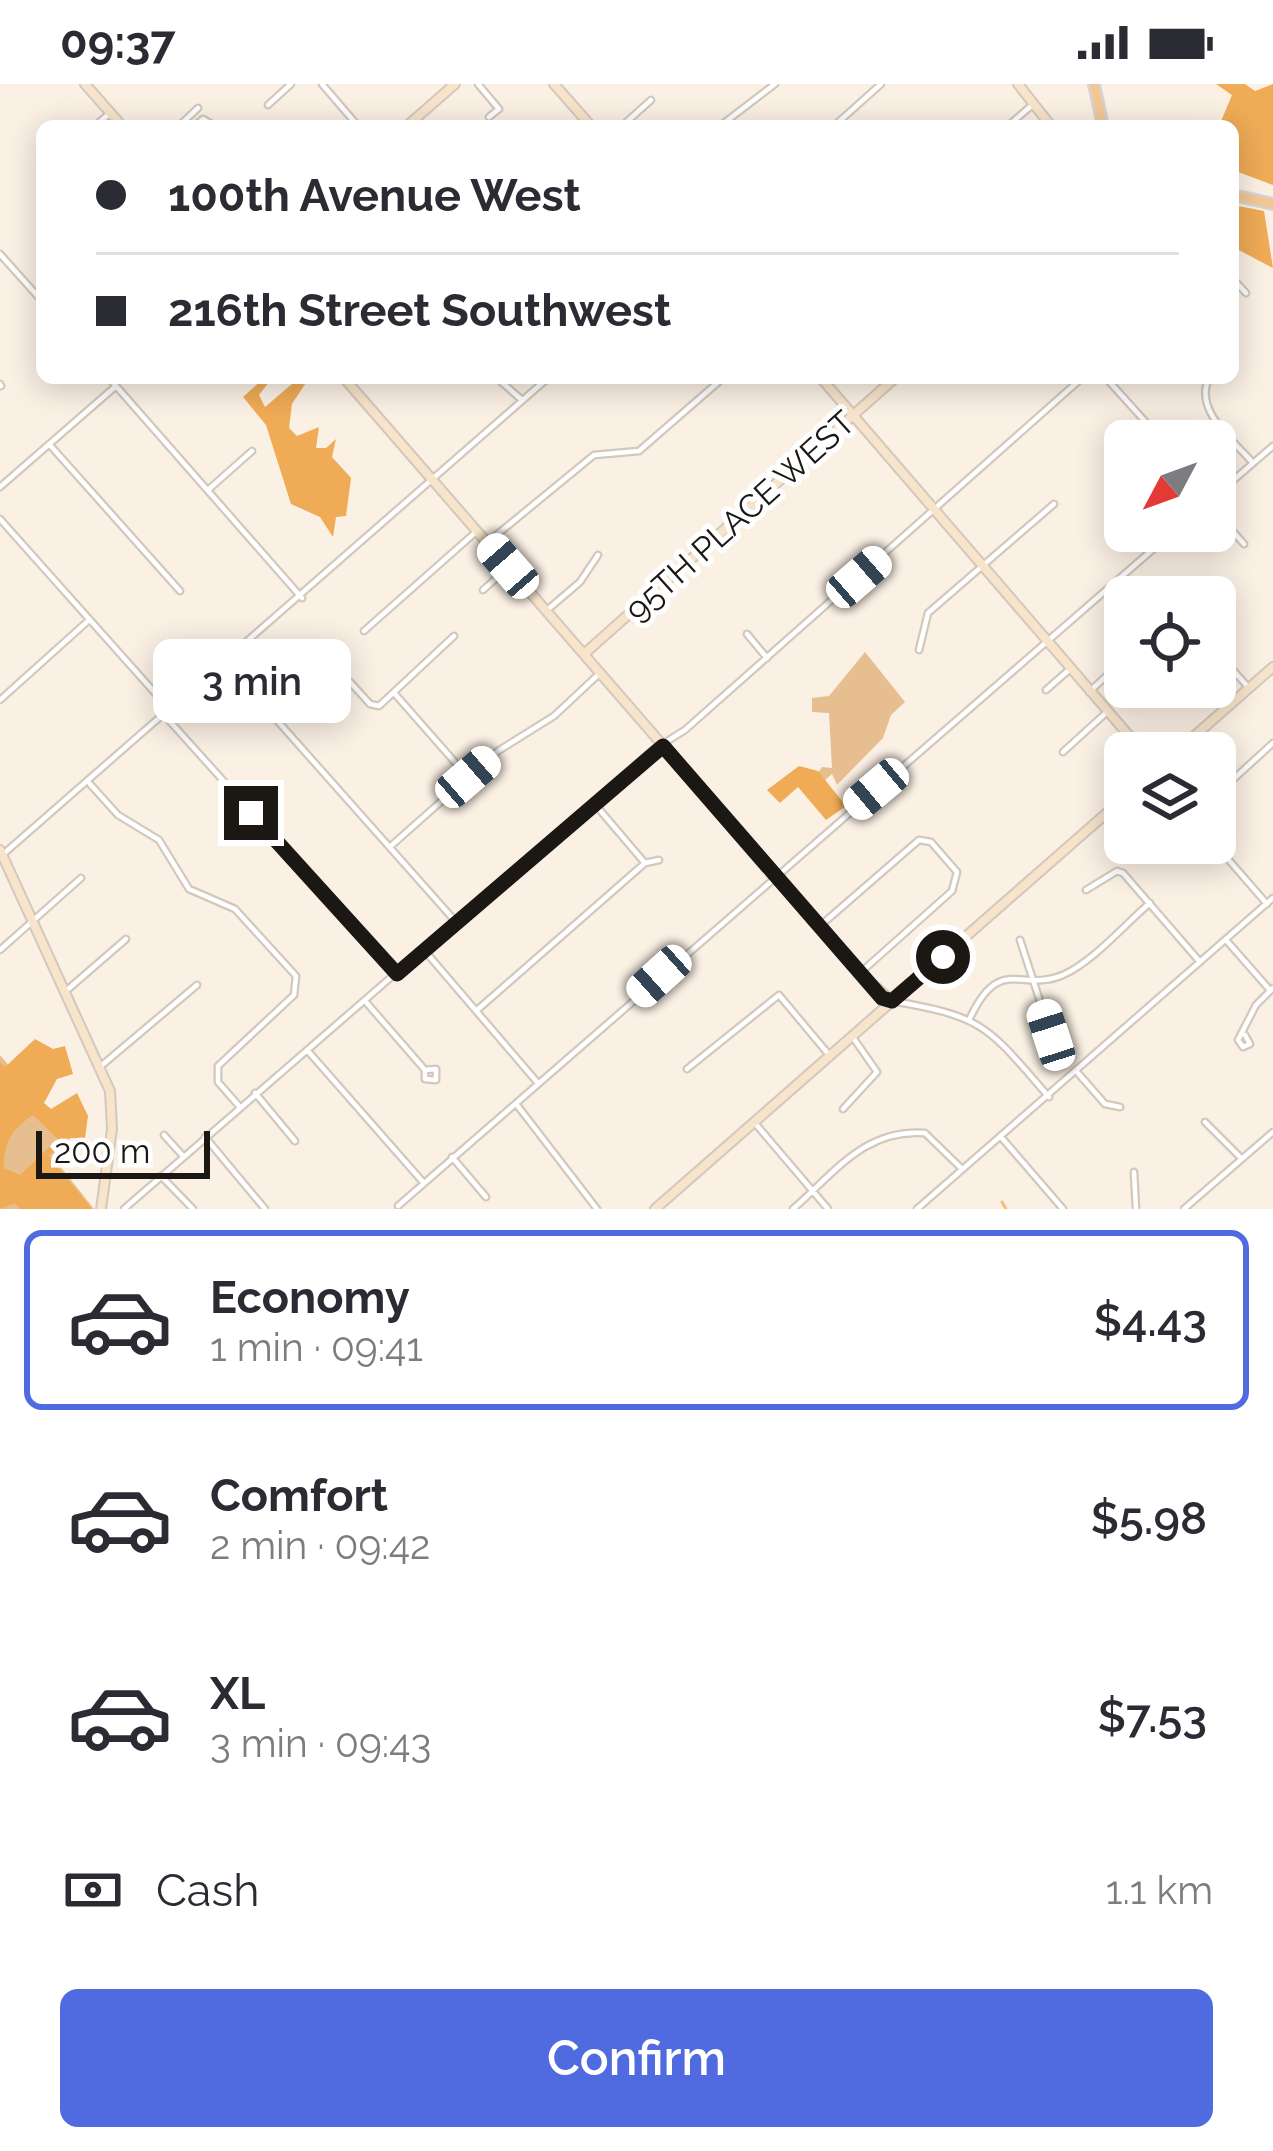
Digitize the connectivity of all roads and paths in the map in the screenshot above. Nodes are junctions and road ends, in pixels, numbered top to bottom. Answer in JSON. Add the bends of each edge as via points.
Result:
{"nodes":[{"id":1,"x":85,"y":84,"type":"edge"},
{"id":2,"x":291,"y":84,"type":"edge"},
{"id":3,"x":322,"y":84,"type":"edge"},
{"id":4,"x":455,"y":84,"type":"edge"},
{"id":5,"x":478,"y":84,"type":"edge"},
{"id":6,"x":554,"y":84,"type":"edge"},
{"id":7,"x":775,"y":84,"type":"edge"},
{"id":8,"x":880,"y":84,"type":"edge"},
{"id":9,"x":1018,"y":84,"type":"edge"},
{"id":10,"x":1094,"y":84,"type":"edge"},
{"id":11,"x":652,"y":100,"type":"dead end"},
{"id":12,"x":1032,"y":104,"type":"junction"},
{"id":13,"x":268,"y":105,"type":"dead end"},
{"id":14,"x":198,"y":108,"type":"dead end"},
{"id":15,"x":110,"y":112,"type":"junction"},
{"id":16,"x":490,"y":117,"type":"dead end"},
{"id":17,"x":101,"y":120,"type":"edge"},
{"id":18,"x":117,"y":120,"type":"edge"},
{"id":19,"x":185,"y":120,"type":"edge"},
{"id":20,"x":353,"y":120,"type":"edge"},
{"id":21,"x":414,"y":120,"type":"edge"},
{"id":22,"x":586,"y":120,"type":"edge"},
{"id":23,"x":629,"y":120,"type":"edge"},
{"id":24,"x":728,"y":120,"type":"edge"},
{"id":25,"x":841,"y":120,"type":"edge"},
{"id":26,"x":1015,"y":120,"type":"edge"},
{"id":27,"x":1046,"y":120,"type":"edge"},
{"id":28,"x":1102,"y":120,"type":"edge"},
{"id":29,"x":1239,"y":197,"type":"edge"},
{"id":30,"x":1273,"y":204,"type":"edge"},
{"id":31,"x":0,"y":254,"type":"edge"},
{"id":32,"x":1239,"y":285,"type":"edge"},
{"id":33,"x":1246,"y":293,"type":"dead end"},
{"id":34,"x":36,"y":294,"type":"edge"},
{"id":35,"x":349,"y":384,"type":"edge"},
{"id":36,"x":504,"y":384,"type":"edge"},
{"id":37,"x":541,"y":384,"type":"edge"},
{"id":38,"x":716,"y":384,"type":"edge"},
{"id":39,"x":826,"y":384,"type":"edge"},
{"id":40,"x":889,"y":384,"type":"edge"},
{"id":41,"x":1075,"y":384,"type":"edge"},
{"id":42,"x":1111,"y":384,"type":"edge"},
{"id":43,"x":1206,"y":384,"type":"edge"},
{"id":44,"x":116,"y":386,"type":"joint"},
{"id":45,"x":522,"y":400,"type":"junction"},
{"id":46,"x":854,"y":415,"type":"junction"},
{"id":47,"x":1144,"y":420,"type":"edge"},
{"id":48,"x":50,"y":444,"type":"junction"},
{"id":49,"x":1273,"y":446,"type":"edge"},
{"id":50,"x":252,"y":451,"type":"dead end"},
{"id":51,"x":1253,"y":463,"type":"junction"},
{"id":52,"x":1236,"y":478,"type":"edge"},
{"id":53,"x":434,"y":481,"type":"junction"},
{"id":54,"x":0,"y":487,"type":"edge"},
{"id":55,"x":208,"y":490,"type":"junction"},
{"id":56,"x":1054,"y":504,"type":"dead end"},
{"id":57,"x":934,"y":509,"type":"junction"},
{"id":58,"x":0,"y":519,"type":"edge"},
{"id":59,"x":477,"y":530,"type":"junction"},
{"id":60,"x":1236,"y":535,"type":"edge"},
{"id":61,"x":488,"y":542,"type":"junction"},
{"id":62,"x":1244,"y":544,"type":"dead end"},
{"id":63,"x":1150,"y":552,"type":"edge"},
{"id":64,"x":598,"y":555,"type":"dead end"},
{"id":65,"x":508,"y":566,"type":"junction"},
{"id":66,"x":982,"y":566,"type":"junction"},
{"id":67,"x":483,"y":590,"type":"dead end"},
{"id":68,"x":180,"y":591,"type":"dead end"},
{"id":69,"x":302,"y":598,"type":"junction"},
{"id":70,"x":546,"y":611,"type":"junction"},
{"id":71,"x":89,"y":620,"type":"junction"},
{"id":72,"x":364,"y":631,"type":"dead end"},
{"id":73,"x":747,"y":634,"type":"dead end"},
{"id":74,"x":454,"y":636,"type":"dead end"},
{"id":75,"x":1046,"y":641,"type":"junction"},
{"id":76,"x":919,"y":650,"type":"dead end"},
{"id":77,"x":584,"y":654,"type":"junction"},
{"id":78,"x":767,"y":658,"type":"junction"},
{"id":79,"x":227,"y":664,"type":"junction"},
{"id":80,"x":1273,"y":667,"type":"edge"},
{"id":81,"x":1070,"y":669,"type":"junction"},
{"id":82,"x":601,"y":674,"type":"junction"},
{"id":83,"x":1236,"y":674,"type":"edge"},
{"id":84,"x":1104,"y":678,"type":"edge"},
{"id":85,"x":350,"y":682,"type":"dead end"},
{"id":86,"x":1249,"y":688,"type":"junction"},
{"id":87,"x":1046,"y":690,"type":"dead end"},
{"id":88,"x":1089,"y":692,"type":"junction"},
{"id":89,"x":395,"y":694,"type":"junction"},
{"id":90,"x":0,"y":700,"type":"edge"},
{"id":91,"x":1107,"y":712,"type":"junction"},
{"id":92,"x":169,"y":715,"type":"junction"},
{"id":93,"x":1125,"y":732,"type":"edge"},
{"id":94,"x":1199,"y":732,"type":"edge"},
{"id":95,"x":1273,"y":743,"type":"edge"},
{"id":96,"x":663,"y":746,"type":"junction"},
{"id":97,"x":1063,"y":752,"type":"dead end"},
{"id":98,"x":468,"y":777,"type":"junction"},
{"id":99,"x":1236,"y":777,"type":"edge"},
{"id":100,"x":90,"y":784,"type":"junction"},
{"id":101,"x":593,"y":802,"type":"junction"},
{"id":102,"x":1104,"y":815,"type":"edge"},
{"id":103,"x":391,"y":846,"type":"junction"},
{"id":104,"x":1,"y":854,"type":"edge"},
{"id":105,"x":659,"y":860,"type":"dead end"},
{"id":106,"x":645,"y":863,"type":"junction"},
{"id":107,"x":1234,"y":864,"type":"edge"},
{"id":108,"x":775,"y":875,"type":"junction"},
{"id":109,"x":81,"y":878,"type":"dead end"},
{"id":110,"x":1086,"y":890,"type":"dead end"},
{"id":111,"x":1270,"y":901,"type":"edge"},
{"id":112,"x":1150,"y":903,"type":"junction"},
{"id":113,"x":32,"y":920,"type":"junction"},
{"id":114,"x":456,"y":922,"type":"junction"},
{"id":115,"x":820,"y":926,"type":"junction"},
{"id":116,"x":126,"y":939,"type":"dead end"},
{"id":117,"x":1020,"y":940,"type":"dead end"},
{"id":118,"x":1226,"y":940,"type":"junction"},
{"id":119,"x":0,"y":950,"type":"edge"},
{"id":120,"x":424,"y":950,"type":"junction"},
{"id":121,"x":1200,"y":962,"type":"junction"},
{"id":122,"x":860,"y":973,"type":"junction"},
{"id":123,"x":397,"y":974,"type":"junction"},
{"id":124,"x":1032,"y":978,"type":"junction"},
{"id":125,"x":196,"y":985,"type":"dead end"},
{"id":126,"x":66,"y":991,"type":"junction"},
{"id":127,"x":1272,"y":991,"type":"edge"},
{"id":128,"x":365,"y":1001,"type":"junction"},
{"id":129,"x":892,"y":1001,"type":"junction"},
{"id":130,"x":476,"y":1011,"type":"junction"},
{"id":131,"x":970,"y":1018,"type":"junction"},
{"id":132,"x":1051,"y":1035,"type":"dead end"},
{"id":133,"x":1244,"y":1035,"type":"dead end"},
{"id":134,"x":852,"y":1036,"type":"junction"},
{"id":135,"x":308,"y":1050,"type":"junction"},
{"id":136,"x":830,"y":1056,"type":"junction"},
{"id":137,"x":101,"y":1066,"type":"junction"},
{"id":138,"x":687,"y":1069,"type":"dead end"},
{"id":139,"x":425,"y":1070,"type":"dead end"},
{"id":140,"x":1077,"y":1072,"type":"junction"},
{"id":141,"x":538,"y":1083,"type":"junction"},
{"id":142,"x":255,"y":1093,"type":"junction"},
{"id":143,"x":1049,"y":1097,"type":"junction"},
{"id":144,"x":515,"y":1103,"type":"junction"},
{"id":145,"x":239,"y":1107,"type":"junction"},
{"id":146,"x":1120,"y":1107,"type":"dead end"},
{"id":147,"x":844,"y":1109,"type":"dead end"},
{"id":148,"x":754,"y":1122,"type":"junction"},
{"id":149,"x":1205,"y":1122,"type":"dead end"},
{"id":150,"x":1273,"y":1132,"type":"edge"},
{"id":151,"x":164,"y":1136,"type":"dead end"},
{"id":152,"x":205,"y":1137,"type":"junction"},
{"id":153,"x":1001,"y":1137,"type":"junction"},
{"id":154,"x":295,"y":1141,"type":"dead end"},
{"id":155,"x":183,"y":1156,"type":"junction"},
{"id":156,"x":452,"y":1157,"type":"junction"},
{"id":157,"x":1242,"y":1159,"type":"junction"},
{"id":158,"x":962,"y":1169,"type":"junction"},
{"id":159,"x":1134,"y":1172,"type":"dead end"},
{"id":160,"x":161,"y":1176,"type":"junction"},
{"id":161,"x":423,"y":1182,"type":"junction"},
{"id":162,"x":813,"y":1192,"type":"junction"},
{"id":163,"x":486,"y":1197,"type":"dead end"},
{"id":164,"x":398,"y":1206,"type":"dead end"},
{"id":165,"x":101,"y":1209,"type":"edge"},
{"id":166,"x":124,"y":1209,"type":"edge"},
{"id":167,"x":194,"y":1209,"type":"edge"},
{"id":168,"x":266,"y":1209,"type":"edge"},
{"id":169,"x":597,"y":1209,"type":"edge"},
{"id":170,"x":655,"y":1209,"type":"edge"},
{"id":171,"x":793,"y":1209,"type":"edge"},
{"id":172,"x":828,"y":1209,"type":"edge"},
{"id":173,"x":917,"y":1209,"type":"edge"},
{"id":174,"x":1063,"y":1209,"type":"edge"},
{"id":175,"x":1136,"y":1209,"type":"edge"},
{"id":176,"x":1184,"y":1209,"type":"edge"}],
"edges":[{"from":1,"to":15,"type":"main road"},
{"from":2,"to":13,"type":"street"},
{"from":3,"to":20,"type":"street"},
{"from":4,"to":21,"type":"main road"},
{"from":5,"to":16,"type":"street","via":[[499,109]]},
{"from":6,"to":22,"type":"main road"},
{"from":7,"to":24,"type":"street"},
{"from":8,"to":25,"type":"street"},
{"from":9,"to":12,"type":"main road"},
{"from":10,"to":28,"type":"main road"},
{"from":11,"to":23,"type":"street"},
{"from":12,"to":26,"type":"street"},
{"from":12,"to":27,"type":"main road"},
{"from":14,"to":19,"type":"street"},
{"from":15,"to":17,"type":"street"},
{"from":15,"to":18,"type":"main road"},
{"from":29,"to":30,"type":"main road"},
{"from":31,"to":34,"type":"street"},
{"from":32,"to":33,"type":"street"},
{"from":35,"to":53,"type":"main road"},
{"from":36,"to":45,"type":"street"},
{"from":37,"to":45,"type":"street"},
{"from":38,"to":61,"type":"street","via":[[639,451],[595,454]]},
{"from":39,"to":46,"type":"main road"},
{"from":40,"to":46,"type":"main road","name":"95TH PLACE WEST"},
{"from":41,"to":57,"type":"street"},
{"from":42,"to":47,"type":"street"},
{"from":43,"to":51,"type":"street","via":[[1208,409]]},
{"from":44,"to":48,"type":"street"},
{"from":44,"to":55,"type":"street"},
{"from":45,"to":53,"type":"street"},
{"from":46,"to":57,"type":"main road"},
{"from":46,"to":77,"type":"main road","name":"95TH PLACE WEST"},
{"from":48,"to":54,"type":"street"},
{"from":48,"to":68,"type":"street"},
{"from":49,"to":51,"type":"street"},
{"from":50,"to":55,"type":"street"},
{"from":51,"to":52,"type":"street"},
{"from":53,"to":59,"type":"main road"},
{"from":53,"to":69,"type":"street"},
{"from":55,"to":69,"type":"street"},
{"from":56,"to":66,"type":"street"},
{"from":57,"to":66,"type":"main road"},
{"from":57,"to":78,"type":"street"},
{"from":58,"to":71,"type":"street"},
{"from":59,"to":61,"type":"main road"},
{"from":59,"to":72,"type":"street"},
{"from":60,"to":62,"type":"street"},
{"from":61,"to":65,"type":"main road"},
{"from":63,"to":75,"type":"street"},
{"from":64,"to":70,"type":"street"},
{"from":65,"to":67,"type":"street"},
{"from":65,"to":70,"type":"main road"},
{"from":66,"to":75,"type":"main road"},
{"from":66,"to":76,"type":"street","via":[[928,613]]},
{"from":69,"to":79,"type":"street"},
{"from":70,"to":77,"type":"main road"},
{"from":71,"to":90,"type":"street"},
{"from":71,"to":92,"type":"street"},
{"from":73,"to":78,"type":"street"},
{"from":74,"to":89,"type":"street"},
{"from":75,"to":81,"type":"main road"},
{"from":75,"to":108,"type":"street"},
{"from":77,"to":82,"type":"main road"},
{"from":78,"to":96,"type":"street"},
{"from":79,"to":92,"type":"street"},
{"from":79,"to":103,"type":"street"},
{"from":80,"to":86,"type":"main road"},
{"from":81,"to":87,"type":"street"},
{"from":81,"to":88,"type":"main road"},
{"from":82,"to":96,"type":"main road"},
{"from":82,"to":98,"type":"street"},
{"from":83,"to":86,"type":"street"},
{"from":84,"to":88,"type":"street"},
{"from":85,"to":89,"type":"street","via":[[375,706]]},
{"from":86,"to":94,"type":"main road"},
{"from":88,"to":91,"type":"main road"},
{"from":89,"to":98,"type":"street"},
{"from":91,"to":93,"type":"main road"},
{"from":91,"to":97,"type":"street"},
{"from":92,"to":100,"type":"street"},
{"from":92,"to":123,"type":"street"},
{"from":95,"to":99,"type":"street"},
{"from":96,"to":101,"type":"street"},
{"from":96,"to":108,"type":"main road"},
{"from":98,"to":103,"type":"street"},
{"from":100,"to":104,"type":"street"},
{"from":100,"to":145,"type":"street","via":[[118,815],[159,840],[189,889],[239,913],[296,976],[298,986],[218,1066],[218,1082]]},
{"from":101,"to":106,"type":"street"},
{"from":101,"to":114,"type":"street"},
{"from":102,"to":129,"type":"main road"},
{"from":103,"to":114,"type":"street"},
{"from":104,"to":113,"type":"main road"},
{"from":105,"to":106,"type":"street"},
{"from":106,"to":130,"type":"street"},
{"from":107,"to":111,"type":"street"},
{"from":108,"to":115,"type":"main road"},
{"from":108,"to":141,"type":"street"},
{"from":109,"to":113,"type":"street"},
{"from":110,"to":112,"type":"street","via":[[1117,871]]},
{"from":111,"to":118,"type":"street"},
{"from":112,"to":121,"type":"street"},
{"from":112,"to":124,"type":"street","via":[[1067,973]]},
{"from":113,"to":119,"type":"street"},
{"from":113,"to":126,"type":"main road"},
{"from":114,"to":120,"type":"street"},
{"from":115,"to":122,"type":"main road"},
{"from":115,"to":122,"type":"street","via":[[925,839],[957,872],[959,883]]},
{"from":116,"to":126,"type":"street"},
{"from":117,"to":124,"type":"street"},
{"from":118,"to":121,"type":"street"},
{"from":118,"to":127,"type":"street"},
{"from":120,"to":123,"type":"street"},
{"from":120,"to":130,"type":"street"},
{"from":121,"to":140,"type":"street"},
{"from":122,"to":129,"type":"main road"},
{"from":123,"to":128,"type":"street"},
{"from":124,"to":131,"type":"street","via":[[1002,980]]},
{"from":124,"to":132,"type":"street"},
{"from":125,"to":137,"type":"street"},
{"from":126,"to":137,"type":"main road"},
{"from":127,"to":133,"type":"street"},
{"from":128,"to":135,"type":"street"},
{"from":128,"to":139,"type":"street"},
{"from":129,"to":131,"type":"street"},
{"from":129,"to":134,"type":"main road"},
{"from":130,"to":141,"type":"street"},
{"from":131,"to":143,"type":"street"},
{"from":134,"to":136,"type":"main road"},
{"from":134,"to":147,"type":"street","via":[[877,1072]]},
{"from":135,"to":142,"type":"street"},
{"from":135,"to":161,"type":"street"},
{"from":136,"to":138,"type":"street","via":[[779,995]]},
{"from":136,"to":148,"type":"main road"},
{"from":137,"to":165,"type":"main road","via":[[112,1100]]},
{"from":140,"to":143,"type":"street"},
{"from":140,"to":146,"type":"street","via":[[1105,1104]]},
{"from":141,"to":144,"type":"street"},
{"from":142,"to":145,"type":"street"},
{"from":142,"to":154,"type":"street"},
{"from":143,"to":153,"type":"street"},
{"from":144,"to":156,"type":"street"},
{"from":144,"to":169,"type":"street"},
{"from":145,"to":152,"type":"street"},
{"from":148,"to":162,"type":"street"},
{"from":148,"to":170,"type":"main road"},
{"from":149,"to":157,"type":"street"},
{"from":150,"to":157,"type":"street"},
{"from":151,"to":155,"type":"street"},
{"from":152,"to":155,"type":"street"},
{"from":152,"to":168,"type":"street"},
{"from":153,"to":158,"type":"street"},
{"from":153,"to":174,"type":"street"},
{"from":155,"to":160,"type":"street"},
{"from":156,"to":161,"type":"street"},
{"from":156,"to":163,"type":"street"},
{"from":157,"to":176,"type":"street"},
{"from":158,"to":162,"type":"street","via":[[926,1133],[896,1132],[875,1137]]},
{"from":158,"to":173,"type":"street"},
{"from":159,"to":175,"type":"street"},
{"from":160,"to":166,"type":"street"},
{"from":160,"to":167,"type":"street"},
{"from":161,"to":164,"type":"street"},
{"from":162,"to":171,"type":"street"},
{"from":162,"to":172,"type":"street"}]}
